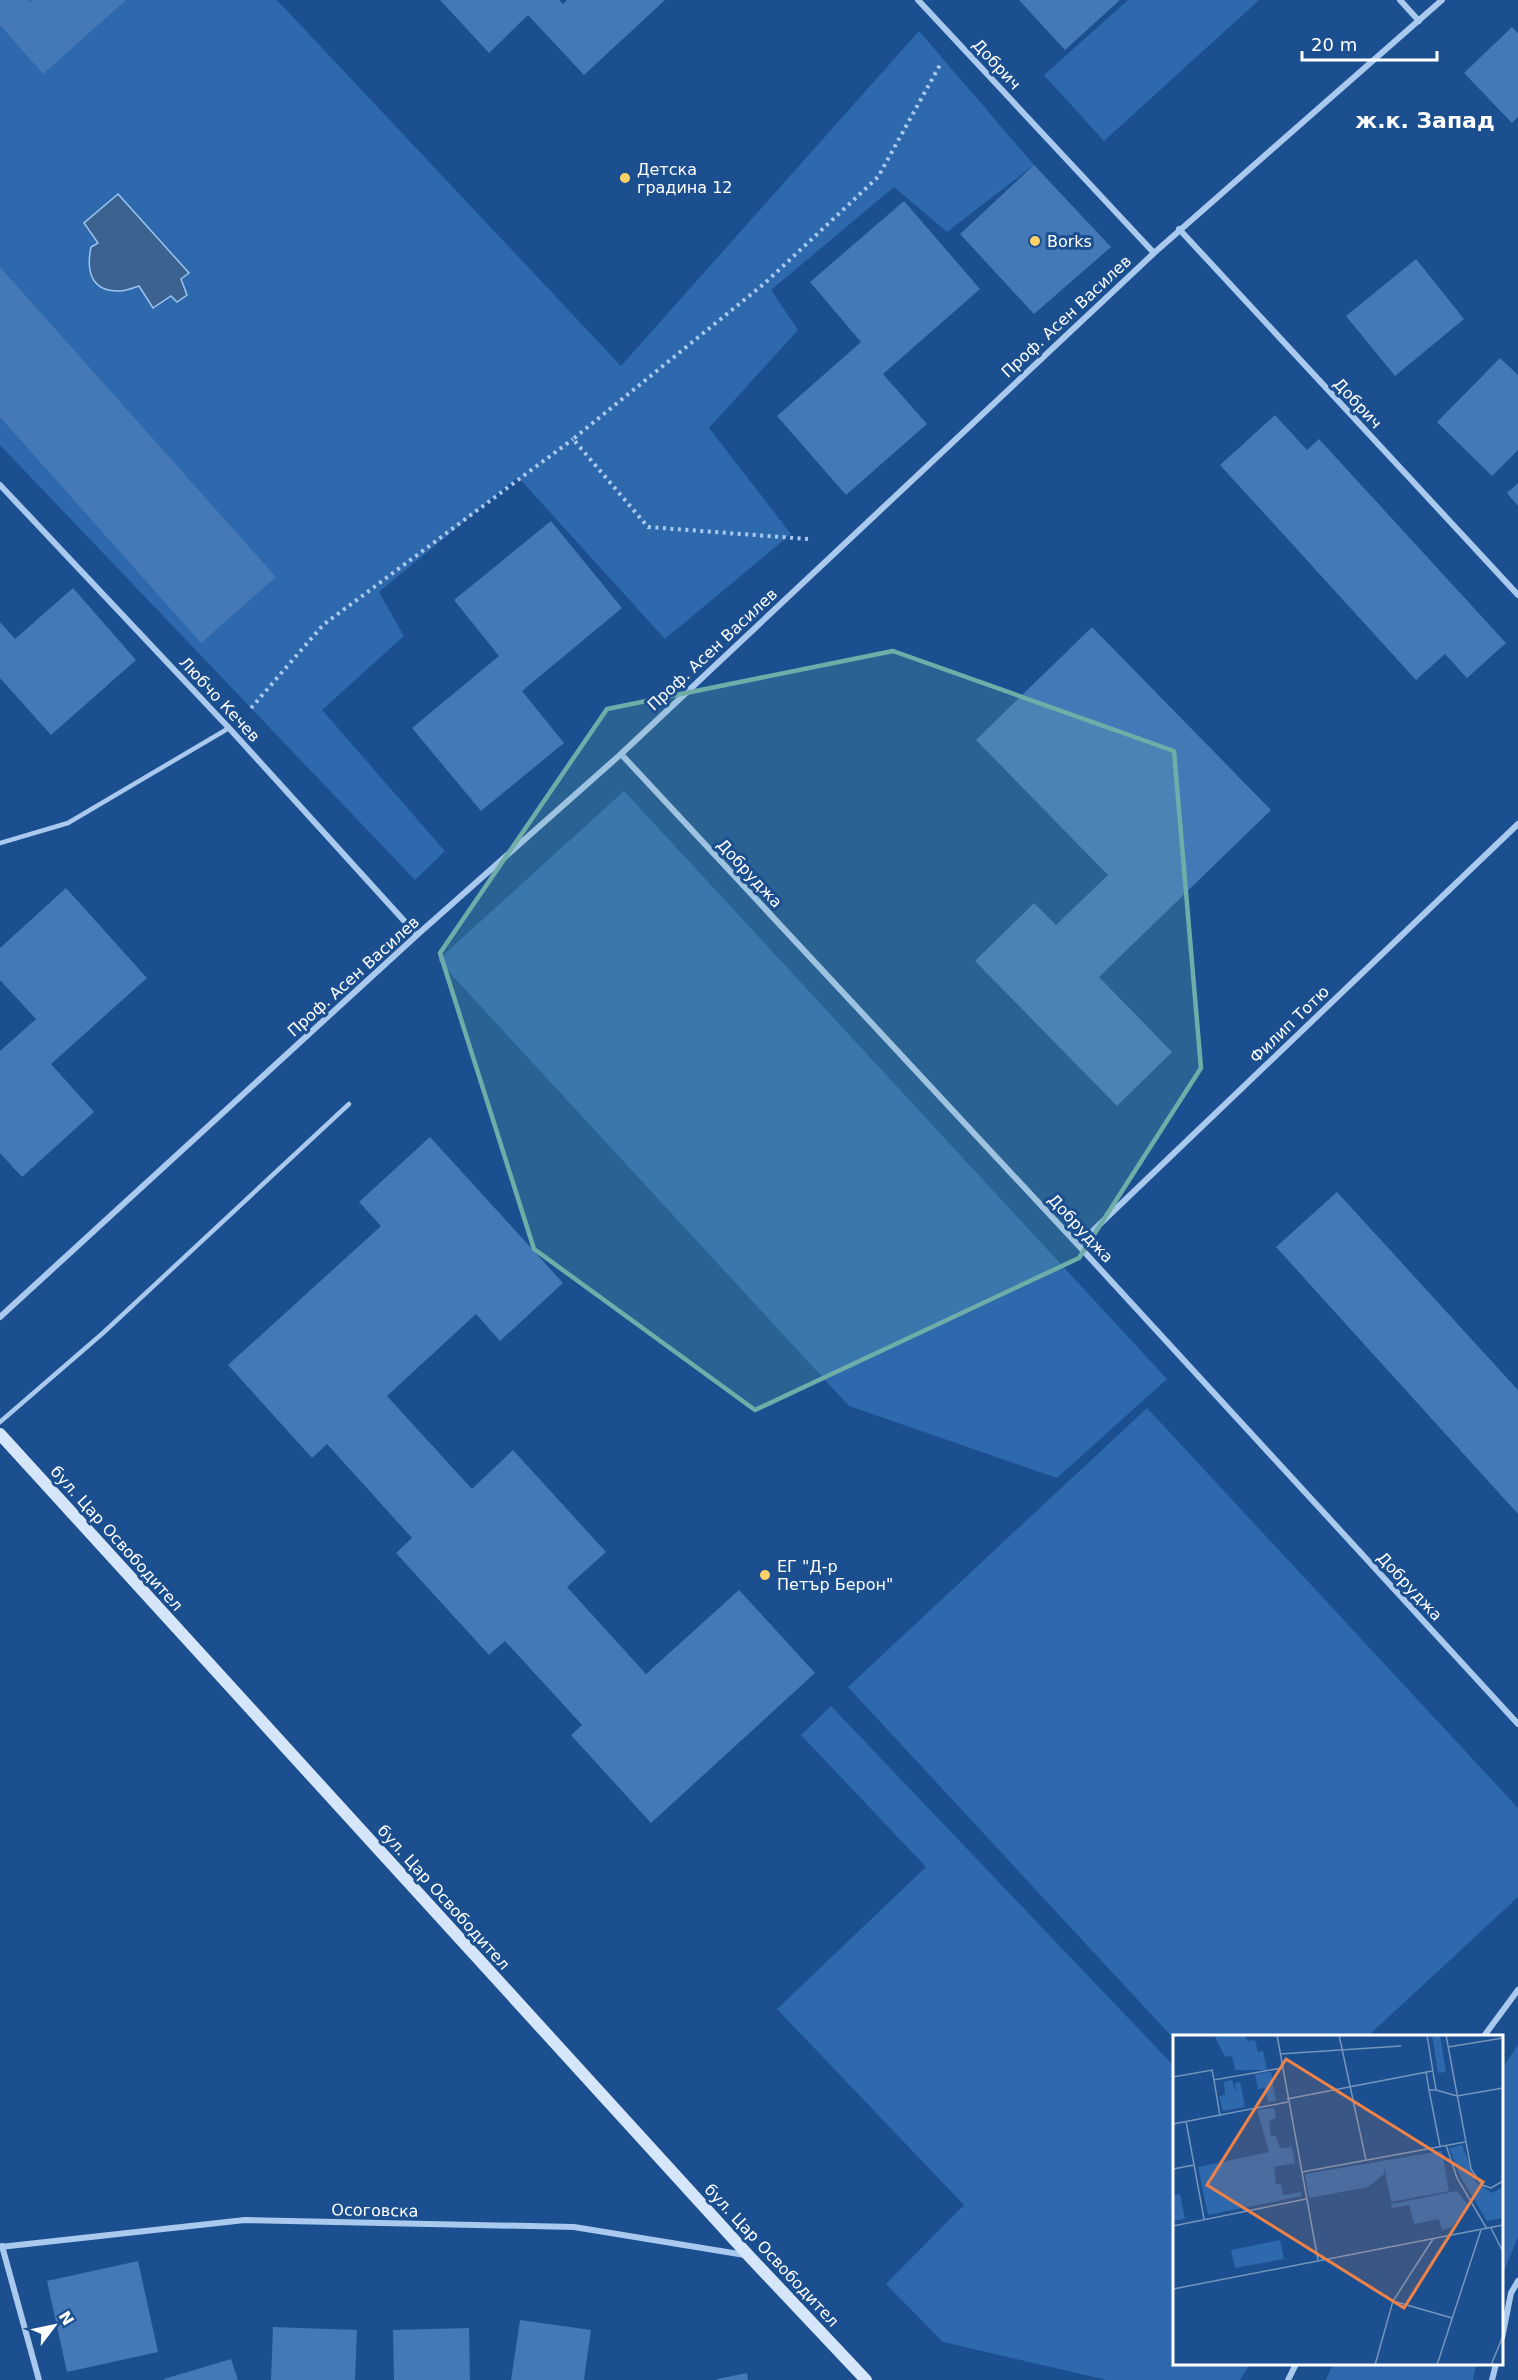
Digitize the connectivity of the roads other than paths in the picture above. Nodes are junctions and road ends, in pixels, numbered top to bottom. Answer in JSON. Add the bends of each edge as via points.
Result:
{"nodes":[{"id":1,"x":918,"y":0,"type":"edge"},
{"id":2,"x":1400,"y":0,"type":"edge"},
{"id":3,"x":1442,"y":0,"type":"edge"},
{"id":4,"x":1419,"y":21,"type":"junction"},
{"id":5,"x":1179,"y":230,"type":"junction"},
{"id":6,"x":1154,"y":253,"type":"junction"},
{"id":7,"x":0,"y":484,"type":"edge"},
{"id":8,"x":1518,"y":595,"type":"edge"},
{"id":9,"x":229,"y":728,"type":"junction"},
{"id":10,"x":621,"y":754,"type":"junction"},
{"id":11,"x":1518,"y":824,"type":"edge"},
{"id":12,"x":0,"y":843,"type":"edge"},
{"id":13,"x":417,"y":935,"type":"junction"},
{"id":14,"x":350,"y":1104,"type":"dead end"},
{"id":15,"x":1078,"y":1245,"type":"junction"},
{"id":16,"x":0,"y":1317,"type":"edge"},
{"id":17,"x":0,"y":1422,"type":"edge"},
{"id":18,"x":0,"y":1434,"type":"edge"},
{"id":19,"x":1518,"y":1724,"type":"edge"},
{"id":20,"x":1518,"y":1990,"type":"edge"},
{"id":21,"x":1485,"y":2035,"type":"edge"},
{"id":22,"x":1,"y":2246,"type":"edge"},
{"id":23,"x":749,"y":2256,"type":"junction"},
{"id":24,"x":1518,"y":2282,"type":"edge"},
{"id":25,"x":1503,"y":2333,"type":"edge"},
{"id":26,"x":1296,"y":2365,"type":"edge"},
{"id":27,"x":1496,"y":2365,"type":"edge"},
{"id":28,"x":39,"y":2380,"type":"edge"},
{"id":29,"x":866,"y":2380,"type":"edge"},
{"id":30,"x":1288,"y":2380,"type":"edge"},
{"id":31,"x":1492,"y":2380,"type":"edge"}],
"edges":[{"from":1,"to":6,"type":"street","name":"Добрич"},
{"from":2,"to":4,"type":"street"},
{"from":3,"to":4,"type":"street","name":"Проф. Асен Василев"},
{"from":4,"to":5,"type":"street","name":"Проф. Асен Василев"},
{"from":5,"to":6,"type":"street","name":"Проф. Асен Василев"},
{"from":5,"to":8,"type":"street","name":"Добрич"},
{"from":6,"to":10,"type":"street","name":"Проф. Асен Василев"},
{"from":7,"to":9,"type":"street","name":"Любчо Кечев"},
{"from":9,"to":12,"type":"lane","via":[[68,823]]},
{"from":9,"to":13,"type":"street","name":"Любчо Кечев"},
{"from":10,"to":13,"type":"street","name":"Проф. Асен Василев"},
{"from":10,"to":15,"type":"street","name":"Добруджа"},
{"from":11,"to":15,"type":"street","name":"Филип Тотю"},
{"from":13,"to":16,"type":"street","name":"Проф. Асен Василев"},
{"from":14,"to":17,"type":"lane","via":[[103,1333]]},
{"from":15,"to":19,"type":"street","name":"Добруджа"},
{"from":18,"to":23,"type":"main road","name":"бул. Цар Освободител"},
{"from":20,"to":21,"type":"street"},
{"from":22,"to":23,"type":"street","name":"Осоговска","via":[[245,2220],[574,2227]]},
{"from":22,"to":28,"type":"street"},
{"from":23,"to":29,"type":"main road","name":"бул. Цар Освободител"},
{"from":24,"to":25,"type":"street","via":[[1511,2293]]},
{"from":26,"to":30,"type":"street"},
{"from":27,"to":31,"type":"street"}]}
